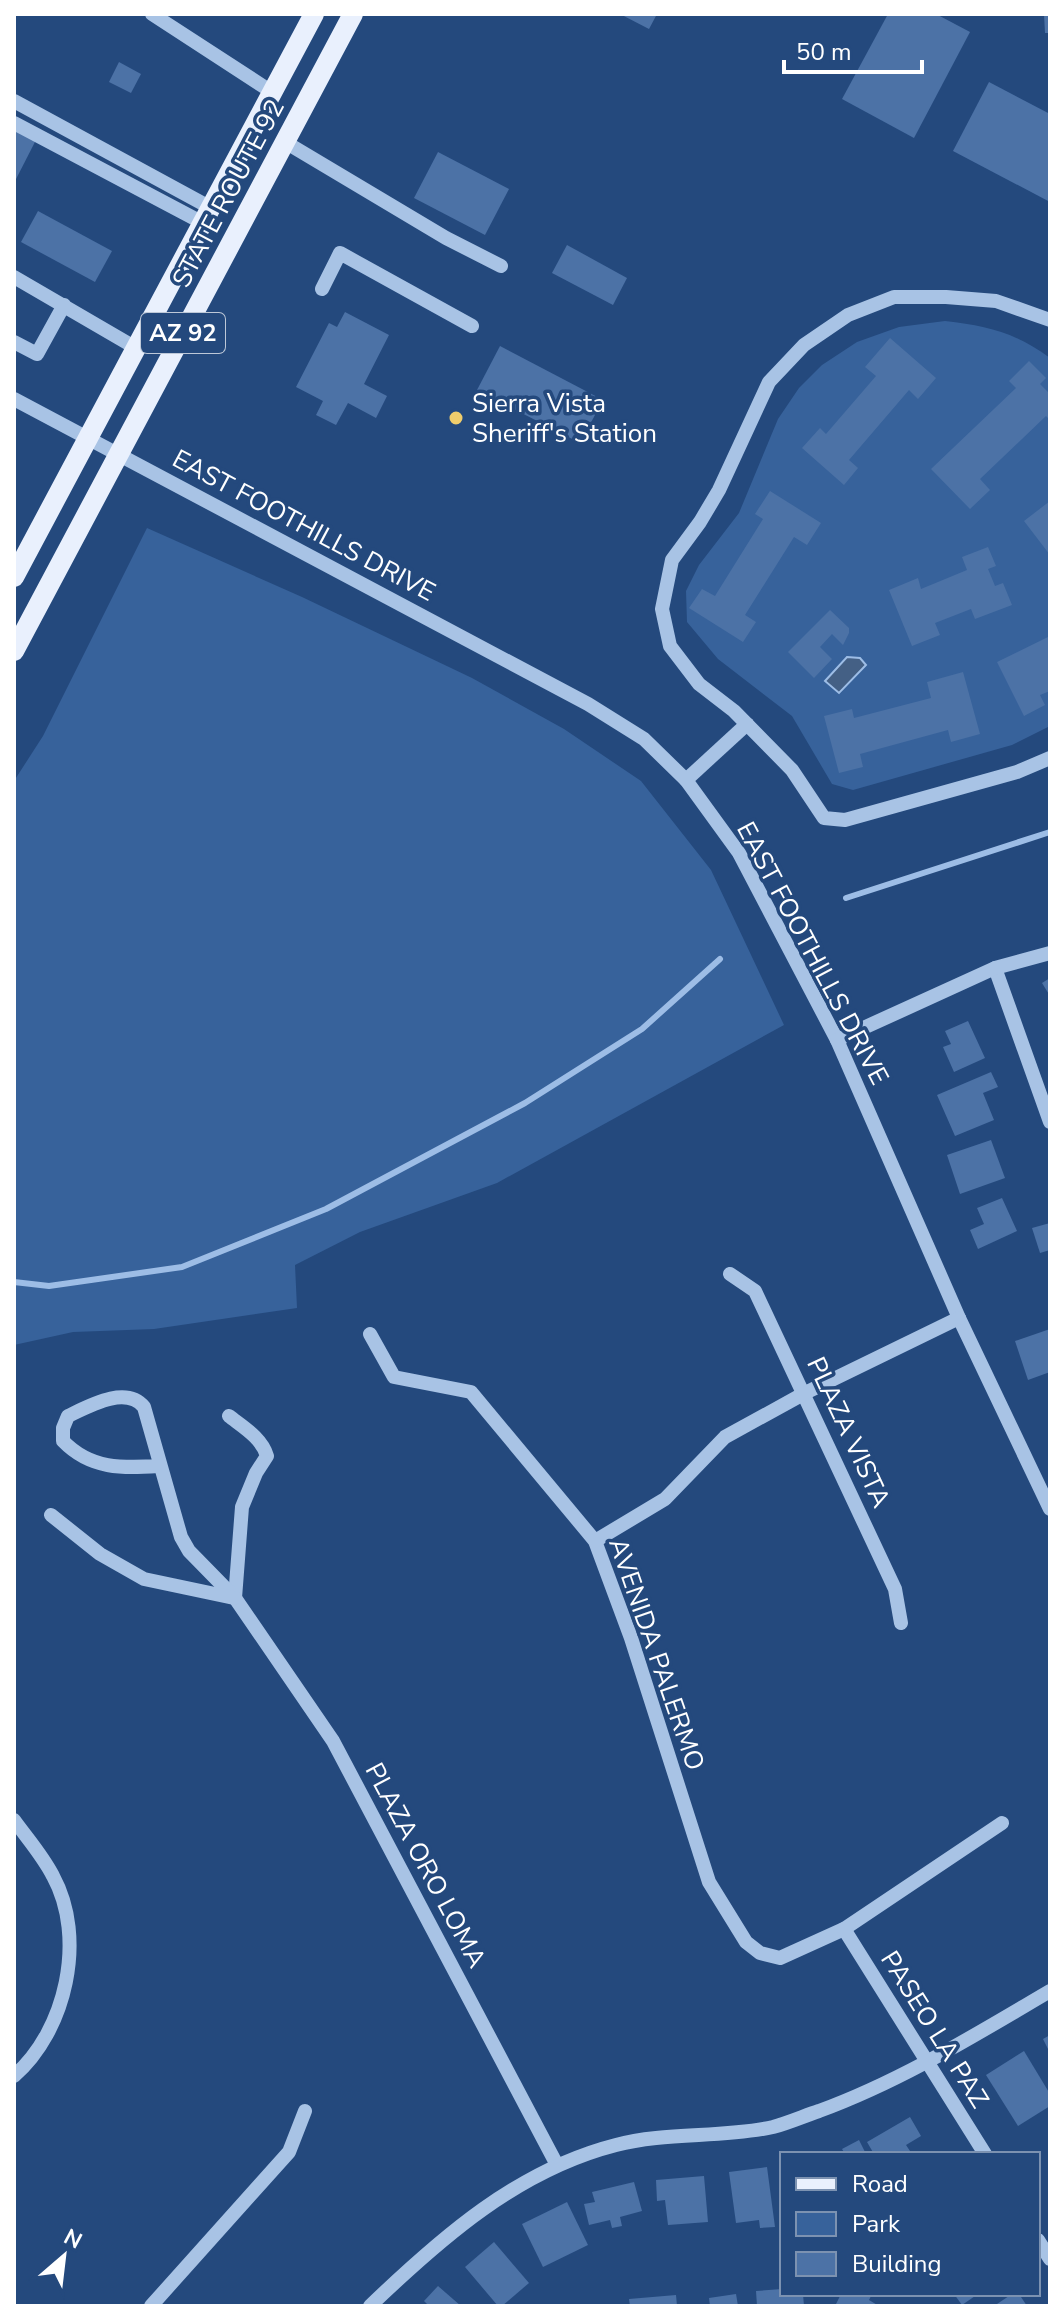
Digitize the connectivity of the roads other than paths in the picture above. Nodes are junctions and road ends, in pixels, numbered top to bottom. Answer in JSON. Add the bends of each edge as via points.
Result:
{"nodes":[{"id":1,"x":152,"y":14,"type":"edge"},
{"id":2,"x":353,"y":14,"type":"edge"},
{"id":3,"x":310,"y":15,"type":"edge"},
{"id":4,"x":272,"y":92,"type":"junction"},
{"id":5,"x":14,"y":101,"type":"edge"},
{"id":6,"x":14,"y":123,"type":"edge"},
{"id":7,"x":285,"y":142,"type":"junction"},
{"id":8,"x":207,"y":216,"type":"junction"},
{"id":9,"x":501,"y":266,"type":"dead end"},
{"id":10,"x":14,"y":277,"type":"edge"},
{"id":11,"x":322,"y":289,"type":"dead end"},
{"id":12,"x":64,"y":305,"type":"junction"},
{"id":13,"x":1050,"y":320,"type":"edge"},
{"id":14,"x":472,"y":326,"type":"dead end"},
{"id":15,"x":14,"y":342,"type":"edge"},
{"id":16,"x":136,"y":348,"type":"junction"},
{"id":17,"x":14,"y":399,"type":"edge"},
{"id":18,"x":89,"y":437,"type":"junction"},
{"id":19,"x":119,"y":454,"type":"junction"},
{"id":20,"x":14,"y":577,"type":"edge"},
{"id":21,"x":14,"y":651,"type":"edge"},
{"id":22,"x":747,"y":724,"type":"junction"},
{"id":23,"x":1050,"y":758,"type":"edge"},
{"id":24,"x":686,"y":780,"type":"junction"},
{"id":25,"x":1050,"y":953,"type":"edge"},
{"id":26,"x":995,"y":968,"type":"junction"},
{"id":27,"x":837,"y":1040,"type":"junction"},
{"id":28,"x":1050,"y":1122,"type":"edge"},
{"id":29,"x":730,"y":1274,"type":"dead end"},
{"id":30,"x":959,"y":1318,"type":"junction"},
{"id":31,"x":370,"y":1334,"type":"dead end"},
{"id":32,"x":805,"y":1393,"type":"junction"},
{"id":33,"x":229,"y":1416,"type":"dead end"},
{"id":34,"x":160,"y":1466,"type":"junction"},
{"id":35,"x":1050,"y":1509,"type":"edge"},
{"id":36,"x":51,"y":1515,"type":"dead end"},
{"id":37,"x":595,"y":1541,"type":"junction"},
{"id":38,"x":235,"y":1598,"type":"junction"},
{"id":39,"x":901,"y":1623,"type":"dead end"},
{"id":40,"x":14,"y":1820,"type":"edge"},
{"id":41,"x":1002,"y":1823,"type":"dead end"},
{"id":42,"x":844,"y":1929,"type":"junction"},
{"id":43,"x":1050,"y":1991,"type":"edge"},
{"id":44,"x":928,"y":2062,"type":"junction"},
{"id":45,"x":14,"y":2076,"type":"edge"},
{"id":46,"x":305,"y":2111,"type":"dead end"},
{"id":47,"x":984,"y":2152,"type":"edge"},
{"id":48,"x":557,"y":2165,"type":"junction"},
{"id":49,"x":151,"y":2306,"type":"edge"},
{"id":50,"x":370,"y":2306,"type":"edge"}],
"edges":[{"from":1,"to":4,"type":"street"},
{"from":2,"to":7,"type":"main road","name":"STATE ROUTE 92","number":"AZ 92"},
{"from":3,"to":4,"type":"main road","name":"STATE ROUTE 92","number":"AZ 92"},
{"from":4,"to":8,"type":"main road","name":"STATE ROUTE 92","number":"AZ 92"},
{"from":5,"to":8,"type":"street"},
{"from":6,"to":8,"type":"street"},
{"from":7,"to":9,"type":"street"},
{"from":7,"to":19,"type":"main road","name":"STATE ROUTE 92","number":"AZ 92"},
{"from":8,"to":16,"type":"main road","name":"STATE ROUTE 92","number":"AZ 92"},
{"from":10,"to":12,"type":"street"},
{"from":11,"to":14,"type":"street","via":[[340,253]]},
{"from":12,"to":15,"type":"street","via":[[37,354]]},
{"from":12,"to":16,"type":"street"},
{"from":13,"to":22,"type":"street","via":[[996,301],[894,297],[848,315],[804,345],[769,382],[719,490],[672,560],[662,609],[670,646],[699,684]]},
{"from":16,"to":18,"type":"main road","name":"STATE ROUTE 92","number":"AZ 92"},
{"from":17,"to":18,"type":"street","name":"EAST FOOTHILLS DRIVE"},
{"from":18,"to":19,"type":"street","name":"EAST FOOTHILLS DRIVE"},
{"from":18,"to":20,"type":"main road","name":"STATE ROUTE 92","number":"AZ 92"},
{"from":19,"to":21,"type":"main road","name":"STATE ROUTE 92","number":"AZ 92"},
{"from":19,"to":24,"type":"street","name":"EAST FOOTHILLS DRIVE","via":[[588,704],[644,739]]},
{"from":22,"to":23,"type":"street","via":[[792,770],[824,818],[845,820]]},
{"from":22,"to":24,"type":"street"},
{"from":24,"to":27,"type":"street","name":"EAST FOOTHILLS DRIVE","via":[[739,853]]},
{"from":25,"to":26,"type":"street"},
{"from":26,"to":27,"type":"street"},
{"from":26,"to":28,"type":"street"},
{"from":27,"to":30,"type":"street","name":"EAST FOOTHILLS DRIVE"},
{"from":29,"to":32,"type":"street","name":"PLAZA VISTA","via":[[755,1291]]},
{"from":30,"to":32,"type":"street"},
{"from":30,"to":35,"type":"street","name":"EAST FOOTHILLS DRIVE"},
{"from":31,"to":37,"type":"street","name":"AVENIDA PALERMO","via":[[394,1377],[471,1392]]},
{"from":32,"to":37,"type":"street","via":[[725,1437],[665,1499]]},
{"from":32,"to":39,"type":"street","name":"PLAZA VISTA","via":[[895,1589]]},
{"from":33,"to":38,"type":"street","via":[[254,1436],[267,1456],[242,1507]]},
{"from":34,"to":34,"type":"street","name":"PLAZA ORO LOMA","via":[[138,1399],[125,1396],[68,1416],[63,1441],[92,1463]]},
{"from":34,"to":38,"type":"street","name":"PLAZA ORO LOMA","via":[[181,1537]]},
{"from":36,"to":38,"type":"street","via":[[100,1554],[144,1579]]},
{"from":37,"to":42,"type":"street","name":"AVENIDA PALERMO","via":[[709,1882],[746,1942],[780,1958]]},
{"from":38,"to":48,"type":"street","name":"PLAZA ORO LOMA","via":[[333,1741]]},
{"from":40,"to":45,"type":"street","via":[[54,1877],[69,1923],[70,1971],[54,2020]]},
{"from":41,"to":42,"type":"street"},
{"from":42,"to":44,"type":"street","name":"PASEO LA PAZ"},
{"from":43,"to":44,"type":"street"},
{"from":44,"to":47,"type":"street","name":"PASEO LA PAZ"},
{"from":44,"to":48,"type":"street","via":[[851,2099],[773,2127],[618,2144]]},
{"from":46,"to":49,"type":"street","via":[[289,2152]]},
{"from":48,"to":50,"type":"street","via":[[482,2208]]}]}
